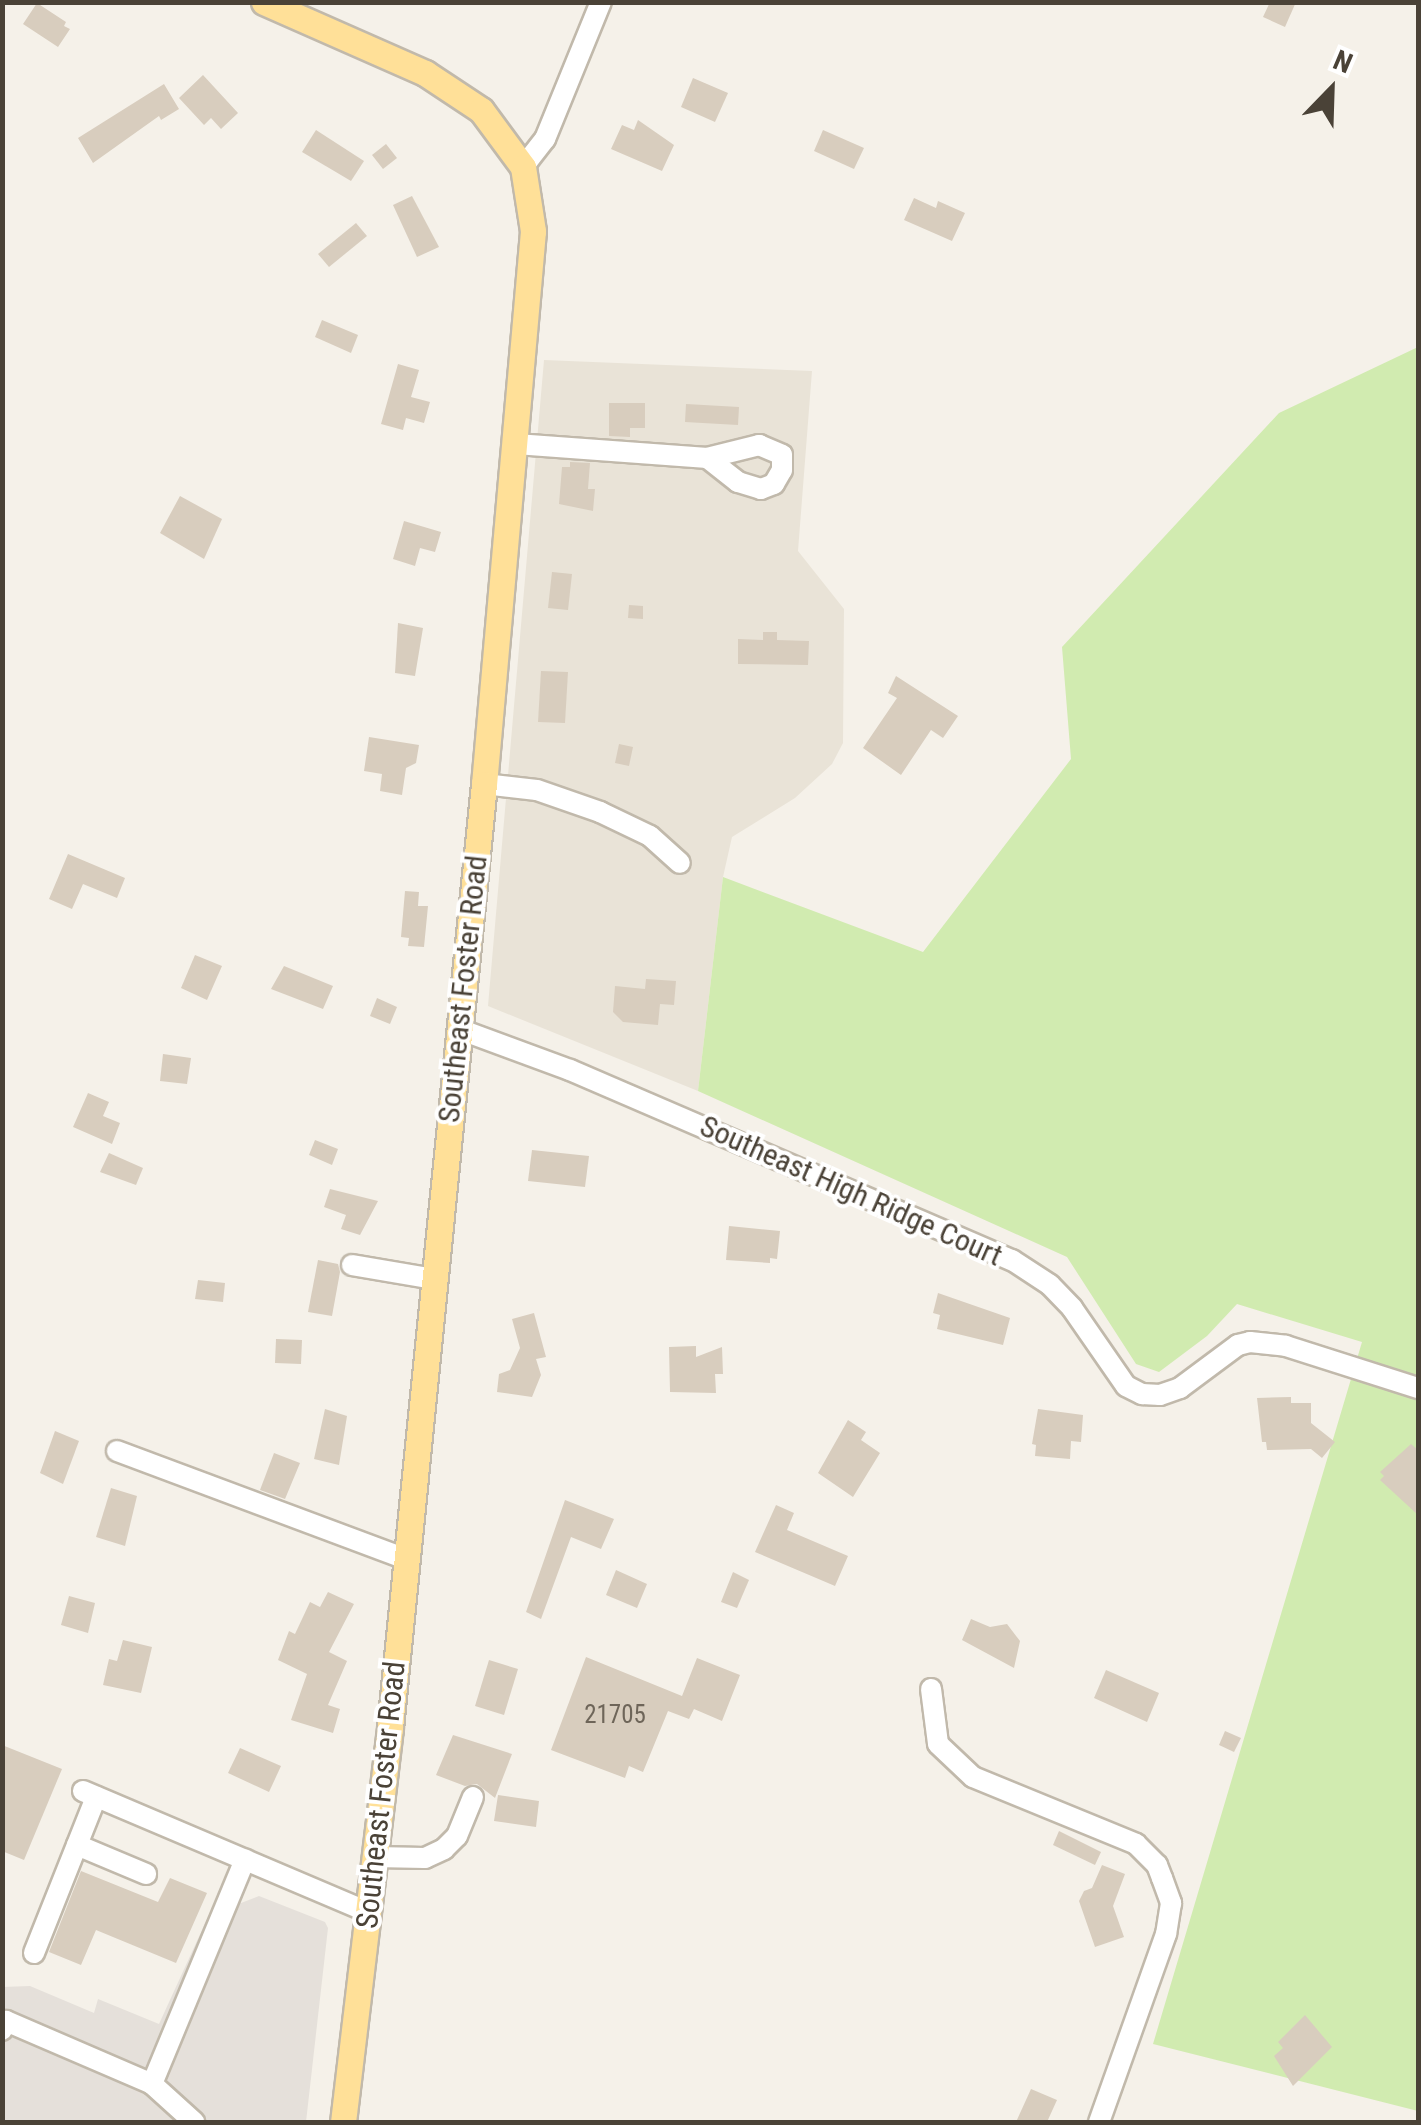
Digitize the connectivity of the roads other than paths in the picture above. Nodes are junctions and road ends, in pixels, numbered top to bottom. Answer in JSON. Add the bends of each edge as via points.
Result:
{"nodes":[{"id":1,"x":264,"y":2,"type":"edge"},
{"id":2,"x":601,"y":2,"type":"edge"},
{"id":3,"x":301,"y":10,"type":"edge"},
{"id":4,"x":523,"y":167,"type":"junction"},
{"id":5,"x":516,"y":444,"type":"junction"},
{"id":6,"x":707,"y":458,"type":"dead end"},
{"id":7,"x":484,"y":784,"type":"junction"},
{"id":8,"x":680,"y":862,"type":"dead end"},
{"id":9,"x":459,"y":1029,"type":"junction"},
{"id":10,"x":352,"y":1264,"type":"dead end"},
{"id":11,"x":434,"y":1278,"type":"junction"},
{"id":12,"x":1418,"y":1388,"type":"edge"},
{"id":13,"x":118,"y":1450,"type":"dead end"},
{"id":14,"x":406,"y":1559,"type":"junction"},
{"id":15,"x":930,"y":1689,"type":"dead end"},
{"id":16,"x":473,"y":1797,"type":"dead end"},
{"id":17,"x":77,"y":1845,"type":"junction"},
{"id":18,"x":374,"y":1858,"type":"junction"},
{"id":19,"x":245,"y":1859,"type":"junction"},
{"id":20,"x":146,"y":1874,"type":"dead end"},
{"id":21,"x":368,"y":1912,"type":"junction"},
{"id":22,"x":34,"y":1953,"type":"dead end"},
{"id":23,"x":2,"y":2030,"type":"edge"},
{"id":24,"x":152,"y":2084,"type":"junction"},
{"id":25,"x":194,"y":2122,"type":"edge"},
{"id":26,"x":343,"y":2122,"type":"edge"},
{"id":27,"x":1098,"y":2122,"type":"edge"}],
"edges":[{"from":1,"to":3,"type":"main road","name":"Southeast Foster Road"},
{"from":2,"to":4,"type":"street","via":[[545,139]]},
{"from":3,"to":4,"type":"main road","name":"Southeast Foster Road","via":[[455,91],[480,110]]},
{"from":4,"to":5,"type":"main road","name":"Southeast Foster Road","via":[[533,231]]},
{"from":5,"to":6,"type":"street"},
{"from":5,"to":7,"type":"main road","name":"Southeast Foster Road"},
{"from":7,"to":8,"type":"street","via":[[537,790],[600,812],[650,836]]},
{"from":7,"to":9,"type":"main road","name":"Southeast Foster Road"},
{"from":9,"to":11,"type":"main road","name":"Southeast Foster Road"},
{"from":9,"to":12,"type":"street","name":"Southeast High Ridge Court","via":[[1012,1260],[1050,1285],[1126,1386],[1142,1394],[1180,1388],[1250,1342],[1286,1346]]},
{"from":10,"to":11,"type":"street"},
{"from":11,"to":14,"type":"main road","name":"Southeast Foster Road"},
{"from":13,"to":14,"type":"street"},
{"from":14,"to":18,"type":"main road","name":"Southeast Foster Road"},
{"from":15,"to":27,"type":"street","via":[[938,1744],[953,1760],[973,1777],[1136,1844],[1156,1865],[1171,1903],[1166,1934]]},
{"from":16,"to":18,"type":"street","via":[[458,1836],[444,1848],[425,1858]]},
{"from":17,"to":19,"type":"street","via":[[90,1794]]},
{"from":17,"to":20,"type":"street"},
{"from":17,"to":22,"type":"street"},
{"from":18,"to":21,"type":"main road","name":"Southeast Foster Road"},
{"from":19,"to":21,"type":"street"},
{"from":19,"to":24,"type":"street"},
{"from":21,"to":26,"type":"main road","name":"Southeast Foster Road"},
{"from":23,"to":24,"type":"street","via":[[6,2021]]},
{"from":24,"to":25,"type":"street"}]}
